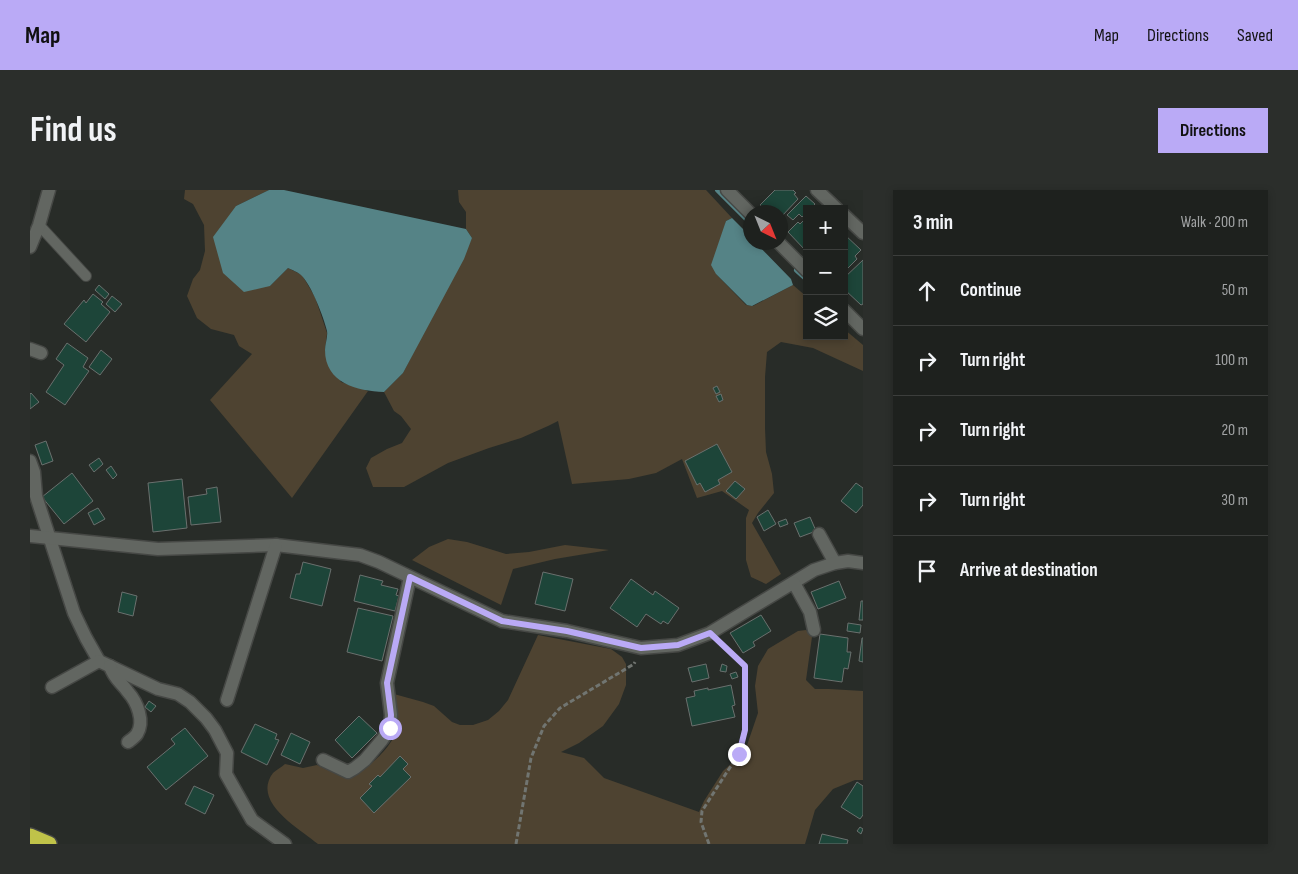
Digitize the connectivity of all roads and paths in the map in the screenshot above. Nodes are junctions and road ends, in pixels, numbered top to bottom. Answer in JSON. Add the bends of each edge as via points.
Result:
{"nodes":[{"id":1,"x":49,"y":190,"type":"edge"},
{"id":2,"x":727,"y":190,"type":"edge"},
{"id":3,"x":817,"y":190,"type":"edge"},
{"id":4,"x":833,"y":205,"type":"edge"},
{"id":5,"x":743,"y":207,"type":"edge"},
{"id":6,"x":848,"y":220,"type":"edge"},
{"id":7,"x":39,"y":225,"type":"junction"},
{"id":8,"x":863,"y":233,"type":"edge"},
{"id":9,"x":30,"y":247,"type":"edge"},
{"id":10,"x":786,"y":250,"type":"edge"},
{"id":11,"x":803,"y":268,"type":"edge"},
{"id":12,"x":86,"y":276,"type":"dead end"},
{"id":13,"x":848,"y":314,"type":"edge"},
{"id":14,"x":863,"y":329,"type":"edge"},
{"id":15,"x":30,"y":461,"type":"edge"},
{"id":16,"x":819,"y":534,"type":"dead end"},
{"id":17,"x":30,"y":536,"type":"edge"},
{"id":18,"x":48,"y":538,"type":"junction"},
{"id":19,"x":276,"y":545,"type":"junction"},
{"id":20,"x":835,"y":563,"type":"junction"},
{"id":21,"x":863,"y":563,"type":"edge"},
{"id":22,"x":410,"y":577,"type":"junction"},
{"id":23,"x":794,"y":583,"type":"junction"},
{"id":24,"x":814,"y":630,"type":"dead end"},
{"id":25,"x":710,"y":633,"type":"junction"},
{"id":26,"x":641,"y":648,"type":"junction"},
{"id":27,"x":104,"y":664,"type":"junction"},
{"id":28,"x":52,"y":686,"type":"dead end"},
{"id":29,"x":228,"y":700,"type":"dead end"},
{"id":30,"x":128,"y":742,"type":"dead end"},
{"id":31,"x":323,"y":760,"type":"dead end"},
{"id":32,"x":30,"y":836,"type":"edge"},
{"id":33,"x":49,"y":844,"type":"edge"},
{"id":34,"x":285,"y":844,"type":"edge"},
{"id":35,"x":516,"y":844,"type":"edge"},
{"id":36,"x":709,"y":844,"type":"edge"}],
"edges":[{"from":1,"to":7,"type":"street"},
{"from":2,"to":5,"type":"street"},
{"from":3,"to":4,"type":"street"},
{"from":6,"to":8,"type":"street"},
{"from":7,"to":9,"type":"street"},
{"from":7,"to":12,"type":"lane"},
{"from":10,"to":11,"type":"street"},
{"from":13,"to":14,"type":"street"},
{"from":15,"to":18,"type":"street"},
{"from":16,"to":20,"type":"street"},
{"from":17,"to":18,"type":"street"},
{"from":18,"to":19,"type":"street","via":[[158,549]]},
{"from":18,"to":27,"type":"street","via":[[74,614]]},
{"from":19,"to":22,"type":"street","via":[[360,555]]},
{"from":19,"to":29,"type":"street"},
{"from":20,"to":21,"type":"street"},
{"from":20,"to":23,"type":"street","via":[[814,570]]},
{"from":22,"to":26,"type":"street","via":[[502,621],[567,631]]},
{"from":22,"to":31,"type":"street","via":[[387,683],[390,728],[371,753],[348,772]]},
{"from":23,"to":24,"type":"street","via":[[810,612]]},
{"from":23,"to":25,"type":"street"},
{"from":25,"to":26,"type":"street","via":[[678,645]]},
{"from":25,"to":36,"type":"path","via":[[745,666],[745,730],[739,754],[702,811],[701,822]]},
{"from":26,"to":35,"type":"path","via":[[634,664],[560,708],[544,726],[531,758]]},
{"from":27,"to":28,"type":"street"},
{"from":27,"to":30,"type":"street","via":[[130,694],[139,714],[140,727]]},
{"from":27,"to":34,"type":"street","via":[[190,702],[215,730],[227,753],[226,774],[252,820]]},
{"from":32,"to":33,"type":"highway"}]}
